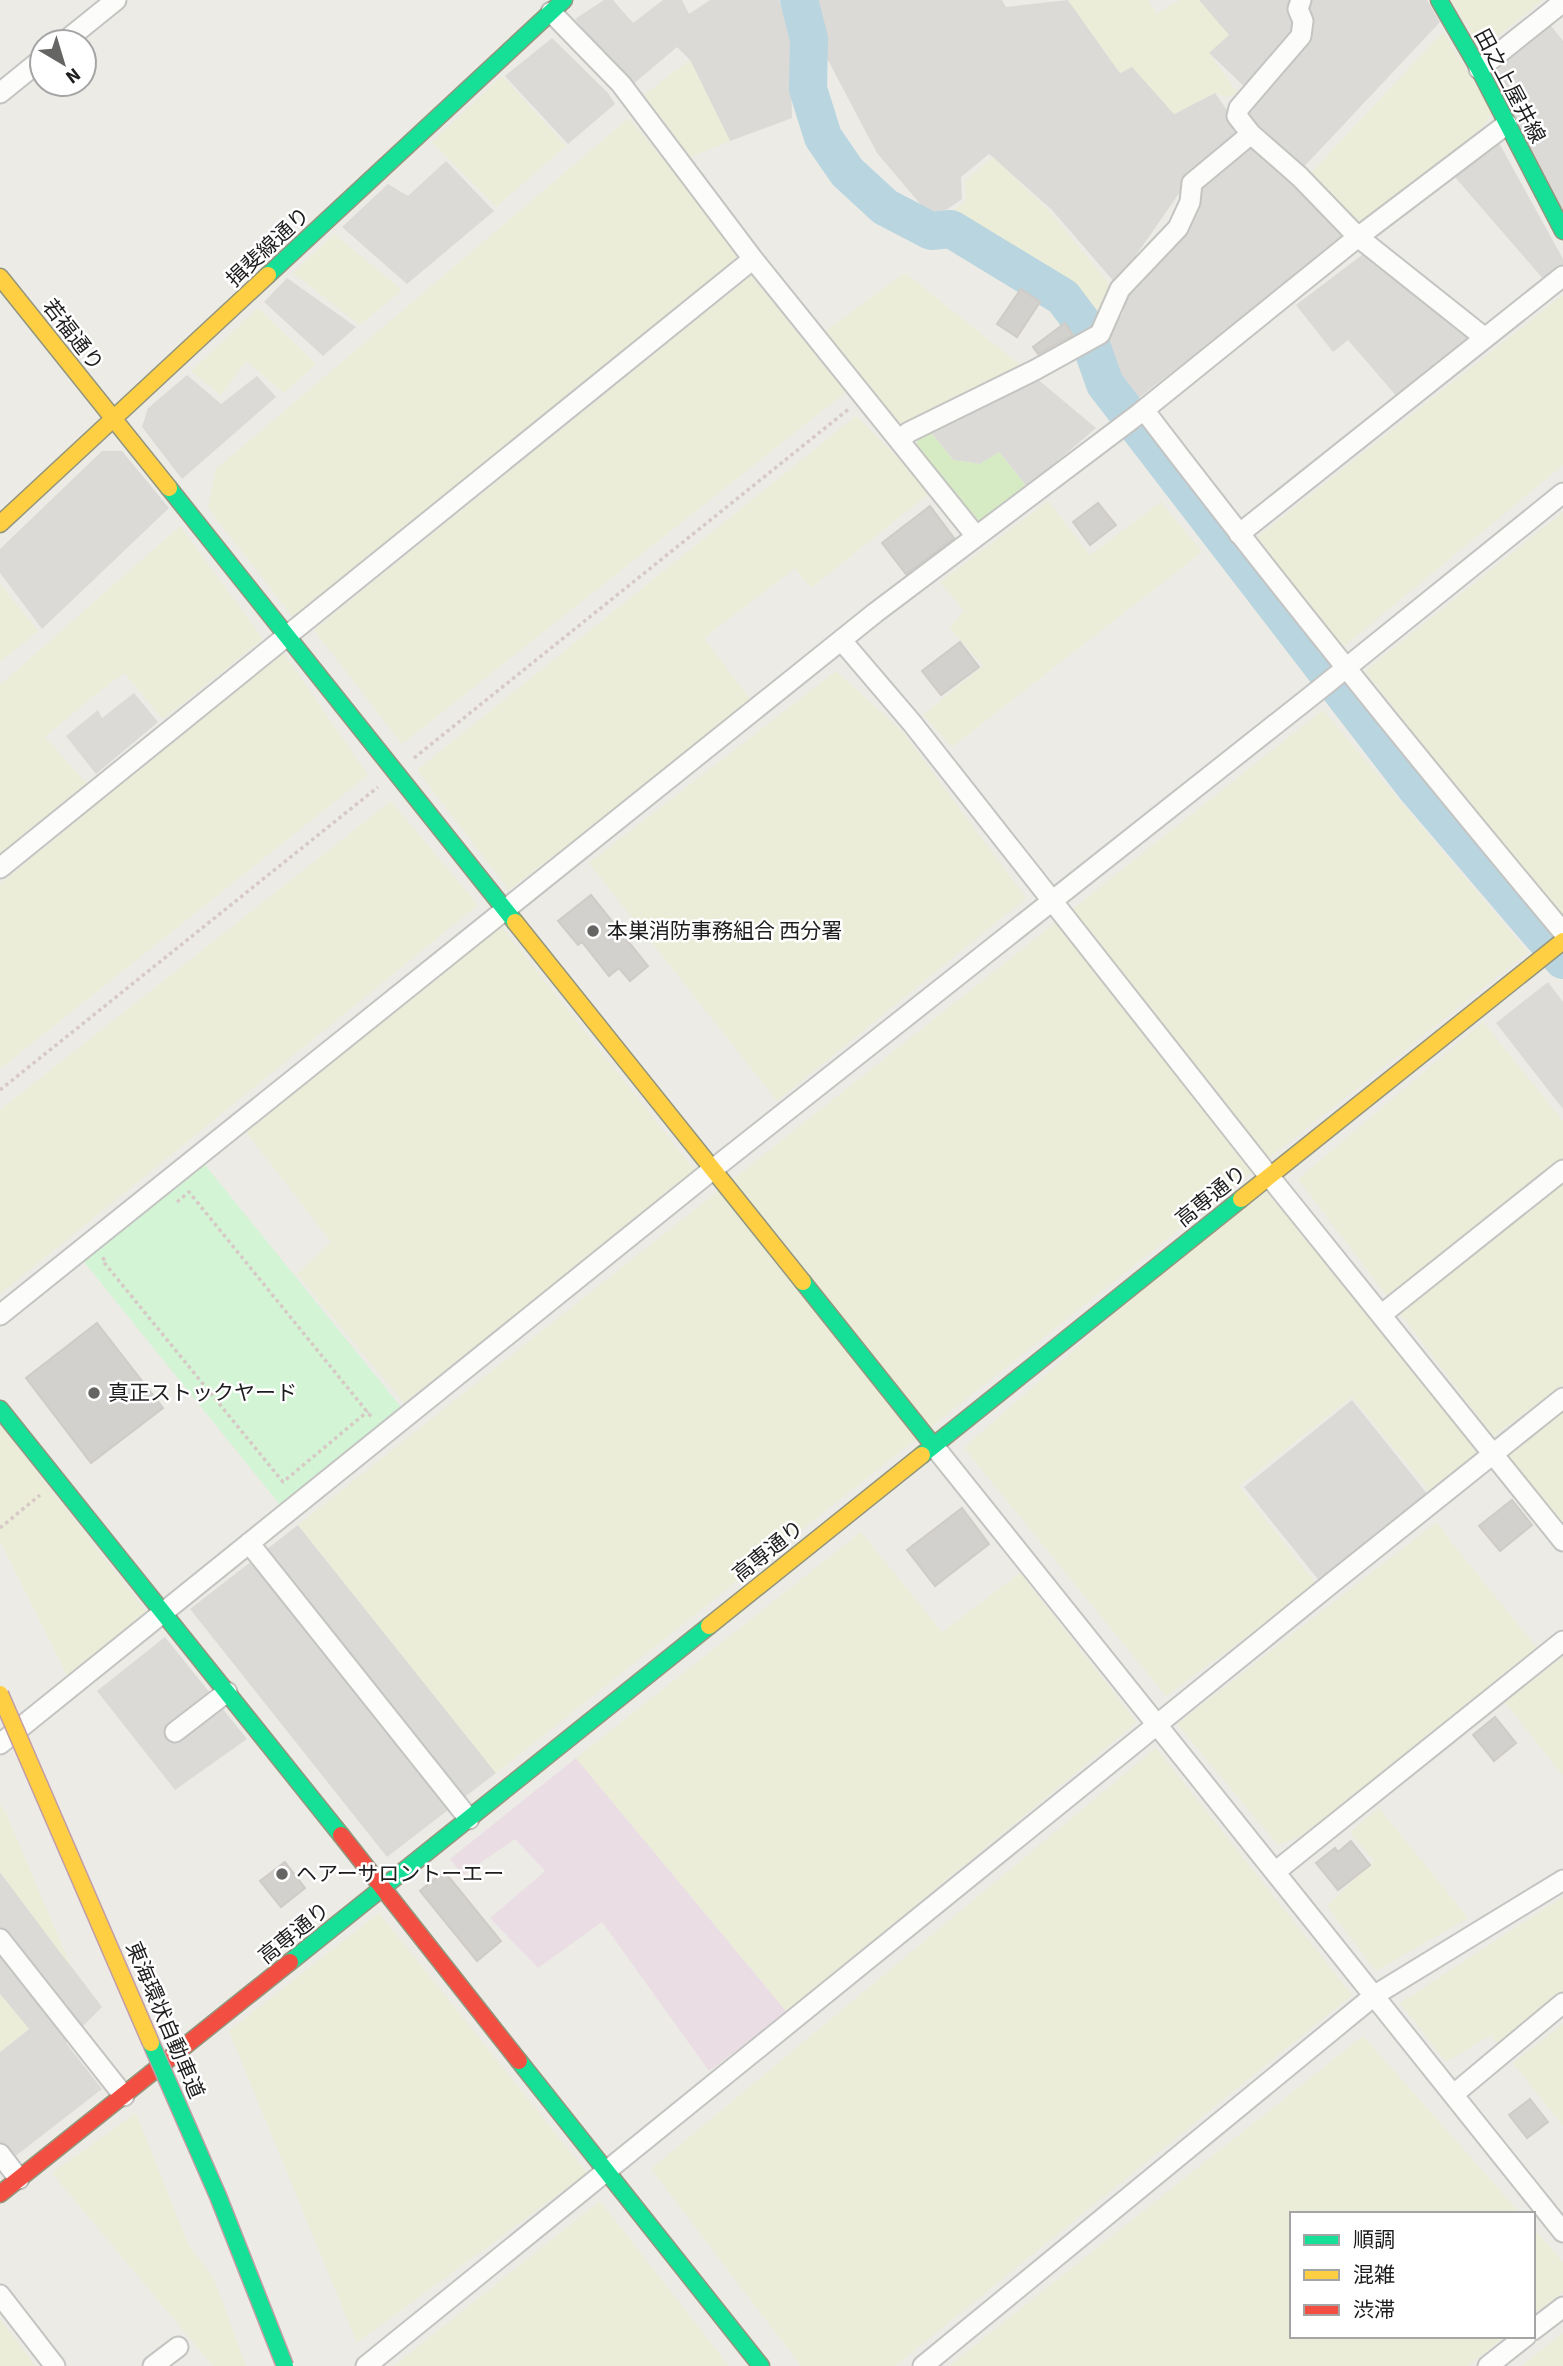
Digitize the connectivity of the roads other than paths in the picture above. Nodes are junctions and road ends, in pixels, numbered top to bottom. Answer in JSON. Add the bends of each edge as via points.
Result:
{"nodes":[{"id":1,"x":116,"y":0,"type":"edge"},
{"id":2,"x":1301,"y":0,"type":"edge"},
{"id":3,"x":1439,"y":0,"type":"edge"},
{"id":4,"x":1563,"y":2,"type":"edge"},
{"id":5,"x":558,"y":6,"type":"edge"},
{"id":6,"x":81,"y":28,"type":"edge"},
{"id":7,"x":1479,"y":69,"type":"junction"},
{"id":8,"x":28,"y":71,"type":"edge"},
{"id":9,"x":0,"y":93,"type":"edge"},
{"id":10,"x":1507,"y":124,"type":"junction"},
{"id":11,"x":1251,"y":134,"type":"junction"},
{"id":12,"x":1563,"y":230,"type":"edge"},
{"id":13,"x":1358,"y":237,"type":"junction"},
{"id":14,"x":753,"y":259,"type":"junction"},
{"id":15,"x":1563,"y":276,"type":"edge"},
{"id":16,"x":0,"y":277,"type":"edge"},
{"id":17,"x":1485,"y":338,"type":"junction"},
{"id":18,"x":1142,"y":411,"type":"junction"},
{"id":19,"x":113,"y":420,"type":"junction"},
{"id":20,"x":899,"y":440,"type":"junction"},
{"id":21,"x":1563,"y":493,"type":"edge"},
{"id":22,"x":0,"y":524,"type":"edge"},
{"id":23,"x":1239,"y":534,"type":"junction"},
{"id":24,"x":976,"y":536,"type":"junction"},
{"id":25,"x":288,"y":636,"type":"junction"},
{"id":26,"x":842,"y":640,"type":"junction"},
{"id":27,"x":1346,"y":668,"type":"junction"},
{"id":28,"x":0,"y":867,"type":"edge"},
{"id":29,"x":1050,"y":900,"type":"junction"},
{"id":30,"x":505,"y":909,"type":"junction"},
{"id":31,"x":1563,"y":932,"type":"edge"},
{"id":32,"x":1563,"y":941,"type":"edge"},
{"id":33,"x":712,"y":1170,"type":"junction"},
{"id":34,"x":1563,"y":1170,"type":"edge"},
{"id":35,"x":1269,"y":1177,"type":"junction"},
{"id":36,"x":0,"y":1315,"type":"edge"},
{"id":37,"x":1381,"y":1315,"type":"junction"},
{"id":38,"x":1563,"y":1398,"type":"edge"},
{"id":39,"x":0,"y":1409,"type":"edge"},
{"id":40,"x":933,"y":1445,"type":"junction"},
{"id":41,"x":1493,"y":1453,"type":"junction"},
{"id":42,"x":1563,"y":1541,"type":"edge"},
{"id":43,"x":249,"y":1543,"type":"junction"},
{"id":44,"x":164,"y":1612,"type":"junction"},
{"id":45,"x":1563,"y":1641,"type":"edge"},
{"id":46,"x":227,"y":1692,"type":"junction"},
{"id":47,"x":0,"y":1694,"type":"edge"},
{"id":48,"x":1158,"y":1724,"type":"junction"},
{"id":49,"x":175,"y":1732,"type":"dead end"},
{"id":50,"x":0,"y":1744,"type":"edge"},
{"id":51,"x":470,"y":1819,"type":"junction"},
{"id":52,"x":1275,"y":1872,"type":"junction"},
{"id":53,"x":1563,"y":1880,"type":"edge"},
{"id":54,"x":383,"y":1888,"type":"junction"},
{"id":55,"x":0,"y":1939,"type":"edge"},
{"id":56,"x":1375,"y":1995,"type":"junction"},
{"id":57,"x":1563,"y":2003,"type":"edge"},
{"id":58,"x":1454,"y":2094,"type":"junction"},
{"id":59,"x":124,"y":2095,"type":"junction"},
{"id":60,"x":0,"y":2154,"type":"edge"},
{"id":61,"x":607,"y":2171,"type":"junction"},
{"id":62,"x":19,"y":2179,"type":"junction"},
{"id":63,"x":0,"y":2194,"type":"edge"},
{"id":64,"x":1563,"y":2232,"type":"edge"},
{"id":65,"x":0,"y":2295,"type":"edge"},
{"id":66,"x":1563,"y":2307,"type":"edge"},
{"id":67,"x":1535,"y":2328,"type":"edge"},
{"id":68,"x":1523,"y":2338,"type":"edge"},
{"id":69,"x":178,"y":2347,"type":"dead end"},
{"id":70,"x":55,"y":2366,"type":"edge"},
{"id":71,"x":153,"y":2366,"type":"edge"},
{"id":72,"x":285,"y":2366,"type":"edge"},
{"id":73,"x":366,"y":2366,"type":"edge"},
{"id":74,"x":761,"y":2366,"type":"edge"},
{"id":75,"x":923,"y":2366,"type":"edge"},
{"id":76,"x":1488,"y":2366,"type":"edge"}],
"edges":[{"from":1,"to":6,"type":"street"},
{"from":2,"to":11,"type":"street","via":[[1301,36],[1239,108],[1237,116]]},
{"from":3,"to":7,"type":"main road","name":"田之上屋井線"},
{"from":4,"to":7,"type":"street"},
{"from":5,"to":14,"type":"street"},
{"from":5,"to":19,"type":"main road","name":"揖斐線通り"},
{"from":7,"to":10,"type":"main road","name":"田之上屋井線"},
{"from":8,"to":9,"type":"street"},
{"from":10,"to":12,"type":"main road","name":"田之上屋井線"},
{"from":10,"to":13,"type":"street"},
{"from":11,"to":13,"type":"street"},
{"from":11,"to":20,"type":"street","via":[[1192,183],[1190,202],[1178,228],[1120,289],[1100,334]]},
{"from":13,"to":17,"type":"street"},
{"from":13,"to":18,"type":"street"},
{"from":14,"to":20,"type":"street"},
{"from":14,"to":25,"type":"street"},
{"from":15,"to":17,"type":"street"},
{"from":16,"to":19,"type":"main road","name":"若福通り"},
{"from":17,"to":23,"type":"street"},
{"from":18,"to":23,"type":"street"},
{"from":18,"to":24,"type":"street"},
{"from":19,"to":22,"type":"main road","name":"揖斐線通り"},
{"from":19,"to":25,"type":"main road","name":"若福通り"},
{"from":20,"to":24,"type":"street"},
{"from":21,"to":27,"type":"street"},
{"from":23,"to":27,"type":"street"},
{"from":24,"to":26,"type":"street"},
{"from":25,"to":28,"type":"street"},
{"from":25,"to":30,"type":"main road","name":"若福通り"},
{"from":26,"to":29,"type":"street"},
{"from":26,"to":30,"type":"street"},
{"from":27,"to":29,"type":"street"},
{"from":27,"to":31,"type":"street"},
{"from":29,"to":33,"type":"street"},
{"from":29,"to":35,"type":"street"},
{"from":30,"to":33,"type":"main road","name":"若福通り"},
{"from":30,"to":36,"type":"street"},
{"from":32,"to":35,"type":"main road","name":"高専通り"},
{"from":33,"to":40,"type":"main road","name":"若福通り"},
{"from":33,"to":43,"type":"street"},
{"from":34,"to":37,"type":"street"},
{"from":35,"to":37,"type":"street"},
{"from":35,"to":40,"type":"main road","name":"高専通り"},
{"from":37,"to":41,"type":"street"},
{"from":38,"to":41,"type":"street"},
{"from":39,"to":44,"type":"main road"},
{"from":40,"to":48,"type":"street"},
{"from":40,"to":51,"type":"main road","name":"高専通り"},
{"from":41,"to":42,"type":"street"},
{"from":41,"to":48,"type":"street"},
{"from":43,"to":44,"type":"street"},
{"from":43,"to":51,"type":"street"},
{"from":44,"to":46,"type":"main road"},
{"from":44,"to":50,"type":"street"},
{"from":45,"to":52,"type":"street"},
{"from":46,"to":49,"type":"street"},
{"from":46,"to":54,"type":"main road"},
{"from":47,"to":72,"type":"main road","name":"東海環状自動車道","bridge":true,"via":[[212,2184]]},
{"from":48,"to":52,"type":"street"},
{"from":48,"to":61,"type":"street"},
{"from":51,"to":54,"type":"main road","name":"高専通り"},
{"from":52,"to":56,"type":"street"},
{"from":53,"to":56,"type":"street"},
{"from":54,"to":59,"type":"main road","name":"高専通り"},
{"from":54,"to":61,"type":"main road"},
{"from":55,"to":59,"type":"street"},
{"from":56,"to":58,"type":"street"},
{"from":56,"to":75,"type":"street"},
{"from":57,"to":58,"type":"street"},
{"from":58,"to":64,"type":"street"},
{"from":59,"to":62,"type":"main road","name":"高専通り"},
{"from":60,"to":62,"type":"street"},
{"from":61,"to":73,"type":"street"},
{"from":61,"to":74,"type":"main road"},
{"from":62,"to":63,"type":"main road","name":"高専通り"},
{"from":65,"to":70,"type":"street"},
{"from":66,"to":67,"type":"street"},
{"from":68,"to":76,"type":"street"},
{"from":69,"to":71,"type":"street"}]}
